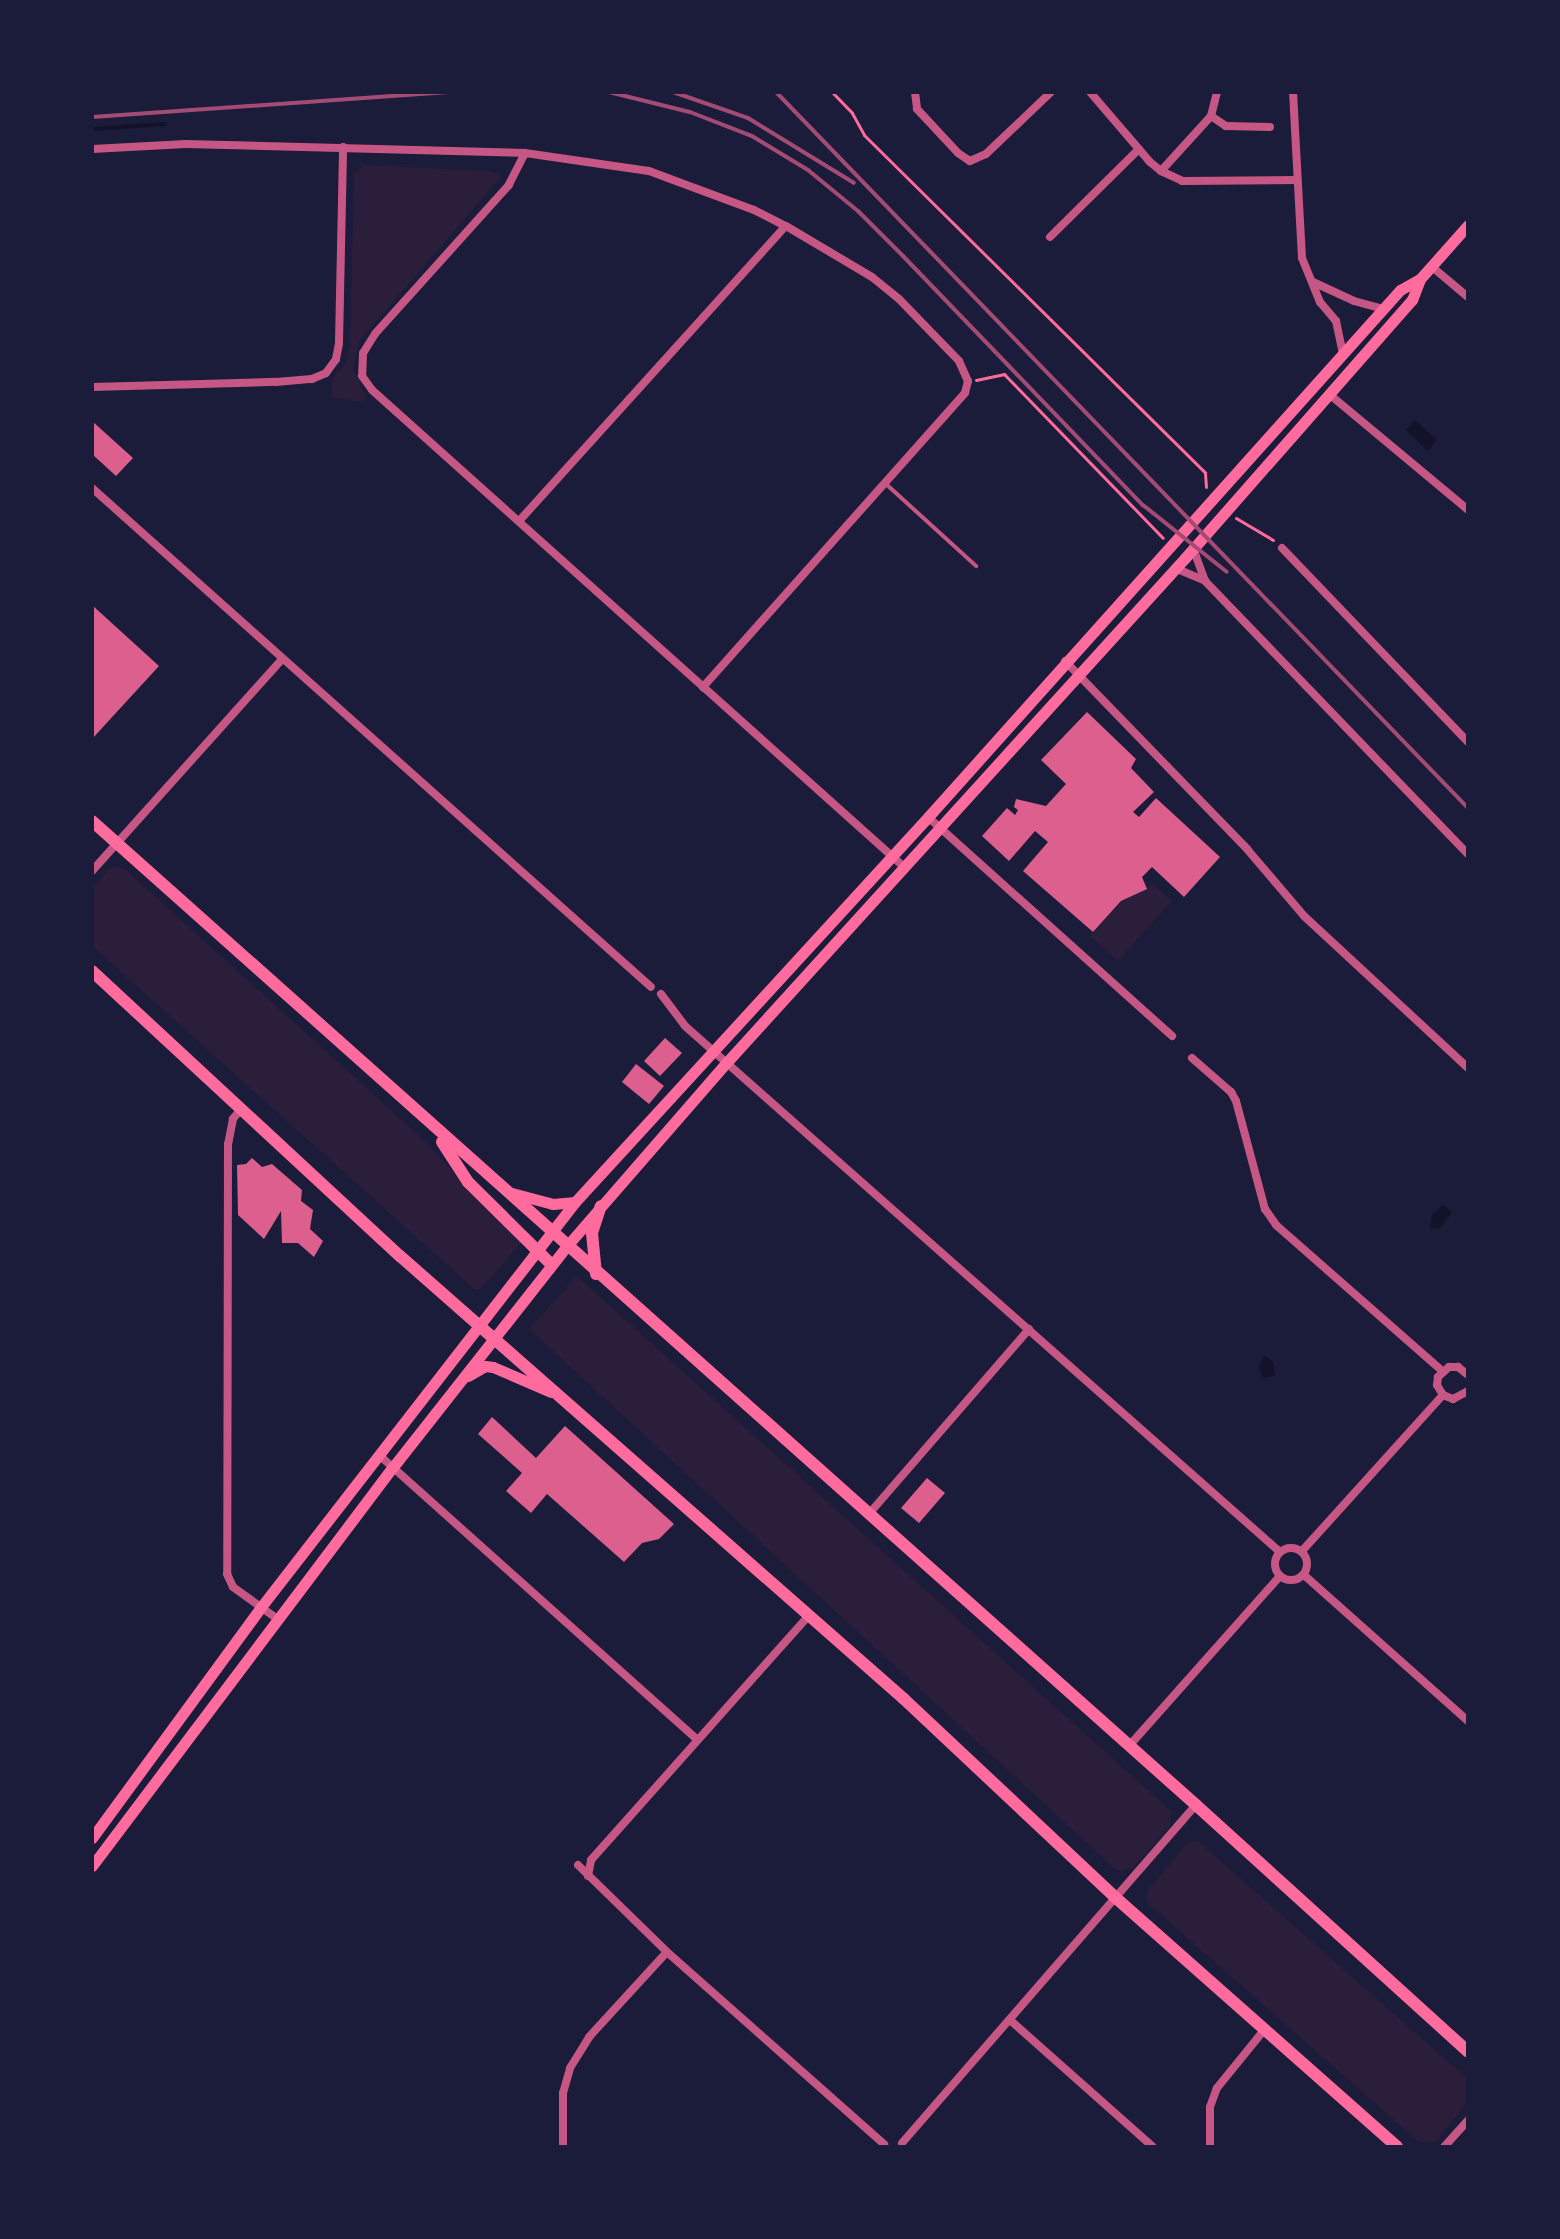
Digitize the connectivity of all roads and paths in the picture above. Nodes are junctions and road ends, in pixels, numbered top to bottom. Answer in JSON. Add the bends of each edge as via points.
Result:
{"nodes":[{"id":1,"x":832,"y":92,"type":"edge"},
{"id":2,"x":915,"y":92,"type":"edge"},
{"id":3,"x":1051,"y":92,"type":"edge"},
{"id":4,"x":1090,"y":92,"type":"edge"},
{"id":5,"x":1217,"y":92,"type":"edge"},
{"id":6,"x":1293,"y":92,"type":"edge"},
{"id":7,"x":1211,"y":116,"type":"junction"},
{"id":8,"x":1270,"y":127,"type":"dead end"},
{"id":9,"x":343,"y":147,"type":"junction"},
{"id":10,"x":92,"y":149,"type":"edge"},
{"id":11,"x":1139,"y":149,"type":"junction"},
{"id":12,"x":525,"y":153,"type":"junction"},
{"id":13,"x":1161,"y":171,"type":"junction"},
{"id":14,"x":1297,"y":180,"type":"junction"},
{"id":15,"x":1468,"y":225,"type":"edge"},
{"id":16,"x":786,"y":226,"type":"junction"},
{"id":17,"x":1050,"y":237,"type":"dead end"},
{"id":18,"x":1431,"y":266,"type":"junction"},
{"id":19,"x":1420,"y":279,"type":"junction"},
{"id":20,"x":1312,"y":282,"type":"junction"},
{"id":21,"x":1468,"y":297,"type":"edge"},
{"id":22,"x":1383,"y":309,"type":"junction"},
{"id":23,"x":1343,"y":354,"type":"junction"},
{"id":24,"x":968,"y":381,"type":"junction"},
{"id":25,"x":92,"y":387,"type":"edge"},
{"id":26,"x":1329,"y":394,"type":"junction"},
{"id":27,"x":884,"y":482,"type":"junction"},
{"id":28,"x":92,"y":488,"type":"edge"},
{"id":29,"x":1206,"y":491,"type":"dead end"},
{"id":30,"x":1468,"y":510,"type":"edge"},
{"id":31,"x":1236,"y":518,"type":"dead end"},
{"id":32,"x":520,"y":520,"type":"junction"},
{"id":33,"x":1171,"y":546,"type":"junction"},
{"id":34,"x":1193,"y":548,"type":"junction"},
{"id":35,"x":1282,"y":548,"type":"joint"},
{"id":36,"x":976,"y":566,"type":"dead end"},
{"id":37,"x":1175,"y":568,"type":"junction"},
{"id":38,"x":1205,"y":581,"type":"junction"},
{"id":39,"x":281,"y":660,"type":"junction"},
{"id":40,"x":1065,"y":661,"type":"junction"},
{"id":41,"x":1078,"y":675,"type":"junction"},
{"id":42,"x":703,"y":687,"type":"junction"},
{"id":43,"x":1468,"y":742,"type":"edge"},
{"id":44,"x":928,"y":817,"type":"junction"},
{"id":45,"x":92,"y":821,"type":"edge"},
{"id":46,"x":940,"y":827,"type":"junction"},
{"id":47,"x":116,"y":843,"type":"junction"},
{"id":48,"x":1468,"y":854,"type":"edge"},
{"id":49,"x":892,"y":856,"type":"junction"},
{"id":50,"x":904,"y":867,"type":"junction"},
{"id":51,"x":92,"y":871,"type":"edge"},
{"id":52,"x":92,"y":971,"type":"edge"},
{"id":53,"x":651,"y":987,"type":"dead end"},
{"id":54,"x":661,"y":994,"type":"dead end"},
{"id":55,"x":1172,"y":1036,"type":"dead end"},
{"id":56,"x":714,"y":1050,"type":"junction"},
{"id":57,"x":1192,"y":1058,"type":"dead end"},
{"id":58,"x":727,"y":1062,"type":"junction"},
{"id":59,"x":1468,"y":1068,"type":"edge"},
{"id":60,"x":241,"y":1109,"type":"junction"},
{"id":61,"x":431,"y":1127,"type":"junction"},
{"id":62,"x":503,"y":1191,"type":"junction"},
{"id":63,"x":575,"y":1202,"type":"junction"},
{"id":64,"x":601,"y":1206,"type":"junction"},
{"id":65,"x":550,"y":1233,"type":"junction"},
{"id":66,"x":566,"y":1247,"type":"junction"},
{"id":67,"x":537,"y":1249,"type":"junction"},
{"id":68,"x":552,"y":1265,"type":"junction"},
{"id":69,"x":596,"y":1274,"type":"junction"},
{"id":70,"x":478,"y":1324,"type":"junction"},
{"id":71,"x":1029,"y":1329,"type":"junction"},
{"id":72,"x":494,"y":1338,"type":"junction"},
{"id":73,"x":1467,"y":1370,"type":"edge"},
{"id":74,"x":1442,"y":1371,"type":"junction"},
{"id":75,"x":462,"y":1379,"type":"junction"},
{"id":76,"x":1467,"y":1394,"type":"edge"},
{"id":77,"x":1443,"y":1395,"type":"junction"},
{"id":78,"x":559,"y":1396,"type":"junction"},
{"id":79,"x":379,"y":1455,"type":"junction"},
{"id":80,"x":393,"y":1467,"type":"junction"},
{"id":81,"x":868,"y":1515,"type":"junction"},
{"id":82,"x":1302,"y":1551,"type":"junction"},
{"id":83,"x":1280,"y":1552,"type":"junction"},
{"id":84,"x":1304,"y":1575,"type":"junction"},
{"id":85,"x":1280,"y":1576,"type":"junction"},
{"id":86,"x":261,"y":1607,"type":"junction"},
{"id":87,"x":809,"y":1615,"type":"junction"},
{"id":88,"x":279,"y":1620,"type":"junction"},
{"id":89,"x":1468,"y":1721,"type":"edge"},
{"id":90,"x":697,"y":1739,"type":"junction"},
{"id":91,"x":1129,"y":1746,"type":"junction"},
{"id":92,"x":1196,"y":1805,"type":"junction"},
{"id":93,"x":92,"y":1838,"type":"edge"},
{"id":94,"x":578,"y":1865,"type":"dead end"},
{"id":95,"x":92,"y":1866,"type":"edge"},
{"id":96,"x":588,"y":1876,"type":"junction"},
{"id":97,"x":1116,"y":1898,"type":"junction"},
{"id":98,"x":667,"y":1952,"type":"junction"},
{"id":99,"x":1010,"y":2020,"type":"junction"},
{"id":100,"x":1265,"y":2029,"type":"junction"},
{"id":101,"x":1468,"y":2052,"type":"edge"},
{"id":102,"x":1468,"y":2120,"type":"edge"},
{"id":103,"x":903,"y":2145,"type":"edge"},
{"id":104,"x":883,"y":2146,"type":"edge"},
{"id":105,"x":563,"y":2147,"type":"edge"},
{"id":106,"x":1153,"y":2147,"type":"edge"},
{"id":107,"x":1210,"y":2147,"type":"edge"},
{"id":108,"x":1397,"y":2147,"type":"edge"},
{"id":109,"x":1444,"y":2147,"type":"edge"}],
"edges":[{"from":1,"to":29,"type":"path","via":[[864,135],[1205,473]]},
{"from":2,"to":3,"type":"street","via":[[917,109],[970,161],[986,154]]},
{"from":4,"to":11,"type":"street"},
{"from":5,"to":7,"type":"street"},
{"from":6,"to":14,"type":"street"},
{"from":7,"to":8,"type":"street","via":[[1226,126]]},
{"from":7,"to":13,"type":"street"},
{"from":9,"to":10,"type":"street","via":[[186,144]]},
{"from":9,"to":12,"type":"street"},
{"from":9,"to":25,"type":"street","via":[[339,343],[326,373],[276,382]]},
{"from":11,"to":13,"type":"street"},
{"from":11,"to":17,"type":"street"},
{"from":12,"to":16,"type":"street","via":[[649,171]]},
{"from":12,"to":32,"type":"street","via":[[509,185],[375,334],[361,365],[372,390]]},
{"from":13,"to":14,"type":"street","via":[[1182,181]]},
{"from":14,"to":20,"type":"street","via":[[1302,258]]},
{"from":15,"to":18,"type":"main road"},
{"from":16,"to":24,"type":"street","via":[[899,299],[959,361]]},
{"from":16,"to":32,"type":"street"},
{"from":18,"to":19,"type":"main road"},
{"from":18,"to":21,"type":"street"},
{"from":19,"to":22,"type":"main road","via":[[1400,290]]},
{"from":19,"to":26,"type":"main road","via":[[1412,300]]},
{"from":20,"to":22,"type":"street"},
{"from":20,"to":23,"type":"street","via":[[1336,321]]},
{"from":22,"to":23,"type":"main road"},
{"from":23,"to":33,"type":"main road"},
{"from":24,"to":27,"type":"street","via":[[957,404]]},
{"from":24,"to":33,"type":"path","via":[[1004,374]]},
{"from":26,"to":30,"type":"street"},
{"from":26,"to":34,"type":"main road"},
{"from":27,"to":36,"type":"lane"},
{"from":27,"to":42,"type":"street"},
{"from":28,"to":39,"type":"street"},
{"from":31,"to":35,"type":"path"},
{"from":32,"to":42,"type":"street"},
{"from":33,"to":40,"type":"main road"},
{"from":34,"to":37,"type":"main road"},
{"from":34,"to":38,"type":"street"},
{"from":35,"to":43,"type":"street"},
{"from":37,"to":38,"type":"street"},
{"from":37,"to":41,"type":"main road"},
{"from":38,"to":48,"type":"street"},
{"from":39,"to":47,"type":"street"},
{"from":39,"to":53,"type":"street"},
{"from":40,"to":41,"type":"street"},
{"from":40,"to":44,"type":"main road"},
{"from":41,"to":46,"type":"main road"},
{"from":41,"to":59,"type":"street","via":[[1247,849],[1304,916]]},
{"from":42,"to":49,"type":"street"},
{"from":44,"to":46,"type":"street"},
{"from":44,"to":49,"type":"main road"},
{"from":45,"to":47,"type":"highway"},
{"from":46,"to":50,"type":"main road"},
{"from":46,"to":55,"type":"street"},
{"from":47,"to":51,"type":"street"},
{"from":47,"to":61,"type":"highway"},
{"from":49,"to":50,"type":"street"},
{"from":49,"to":56,"type":"main road"},
{"from":50,"to":58,"type":"main road"},
{"from":52,"to":60,"type":"highway"},
{"from":54,"to":56,"type":"street","via":[[685,1026]]},
{"from":56,"to":58,"type":"street"},
{"from":56,"to":63,"type":"main road"},
{"from":57,"to":74,"type":"street","via":[[1236,1101],[1261,1195],[1276,1225]]},
{"from":58,"to":64,"type":"main road"},
{"from":58,"to":71,"type":"street"},
{"from":60,"to":70,"type":"highway"},
{"from":60,"to":86,"type":"street","via":[[233,1119],[228,1144],[227,1574],[233,1587]]},
{"from":61,"to":62,"type":"highway"},
{"from":61,"to":67,"type":"highway","via":[[468,1182]]},
{"from":62,"to":63,"type":"main road","via":[[553,1204]]},
{"from":62,"to":65,"type":"highway"},
{"from":63,"to":65,"type":"main road"},
{"from":64,"to":66,"type":"main road"},
{"from":64,"to":69,"type":"highway","via":[[592,1233]]},
{"from":65,"to":66,"type":"highway"},
{"from":65,"to":67,"type":"main road"},
{"from":66,"to":68,"type":"main road"},
{"from":66,"to":69,"type":"highway"},
{"from":67,"to":68,"type":"highway"},
{"from":67,"to":70,"type":"main road"},
{"from":68,"to":72,"type":"main road"},
{"from":69,"to":81,"type":"highway"},
{"from":70,"to":72,"type":"highway"},
{"from":70,"to":79,"type":"main road","via":[[466,1347]]},
{"from":71,"to":81,"type":"street"},
{"from":71,"to":83,"type":"street"},
{"from":72,"to":75,"type":"main road"},
{"from":72,"to":78,"type":"highway"},
{"from":73,"to":74,"type":"street"},
{"from":74,"to":77,"type":"street","via":[[1437,1385]]},
{"from":75,"to":78,"type":"main road","via":[[493,1367]]},
{"from":75,"to":80,"type":"main road"},
{"from":76,"to":77,"type":"street","via":[[1453,1399]]},
{"from":77,"to":82,"type":"street"},
{"from":78,"to":87,"type":"highway"},
{"from":79,"to":80,"type":"street"},
{"from":79,"to":86,"type":"main road"},
{"from":80,"to":88,"type":"main road"},
{"from":80,"to":90,"type":"street"},
{"from":81,"to":91,"type":"highway"},
{"from":82,"to":83,"type":"street"},
{"from":82,"to":84,"type":"street","via":[[1308,1565]]},
{"from":83,"to":85,"type":"street","via":[[1275,1566]]},
{"from":84,"to":85,"type":"street","via":[[1290,1581]]},
{"from":84,"to":89,"type":"street"},
{"from":85,"to":91,"type":"street"},
{"from":86,"to":88,"type":"street"},
{"from":86,"to":93,"type":"main road"},
{"from":87,"to":90,"type":"street"},
{"from":87,"to":97,"type":"highway"},
{"from":88,"to":95,"type":"main road"},
{"from":90,"to":96,"type":"street","via":[[591,1860]]},
{"from":91,"to":92,"type":"highway"},
{"from":92,"to":97,"type":"street"},
{"from":92,"to":101,"type":"highway"},
{"from":94,"to":96,"type":"street"},
{"from":96,"to":98,"type":"street"},
{"from":97,"to":99,"type":"street"},
{"from":97,"to":100,"type":"highway"},
{"from":98,"to":104,"type":"street"},
{"from":98,"to":105,"type":"street","via":[[589,2037],[570,2068],[563,2093]]},
{"from":99,"to":103,"type":"street"},
{"from":99,"to":106,"type":"street"},
{"from":100,"to":107,"type":"street","via":[[1217,2088],[1210,2107]]},
{"from":100,"to":108,"type":"highway"},
{"from":102,"to":109,"type":"street"},
{"from":103,"to":104,"type":"street","via":[[895,2141]]}]}
